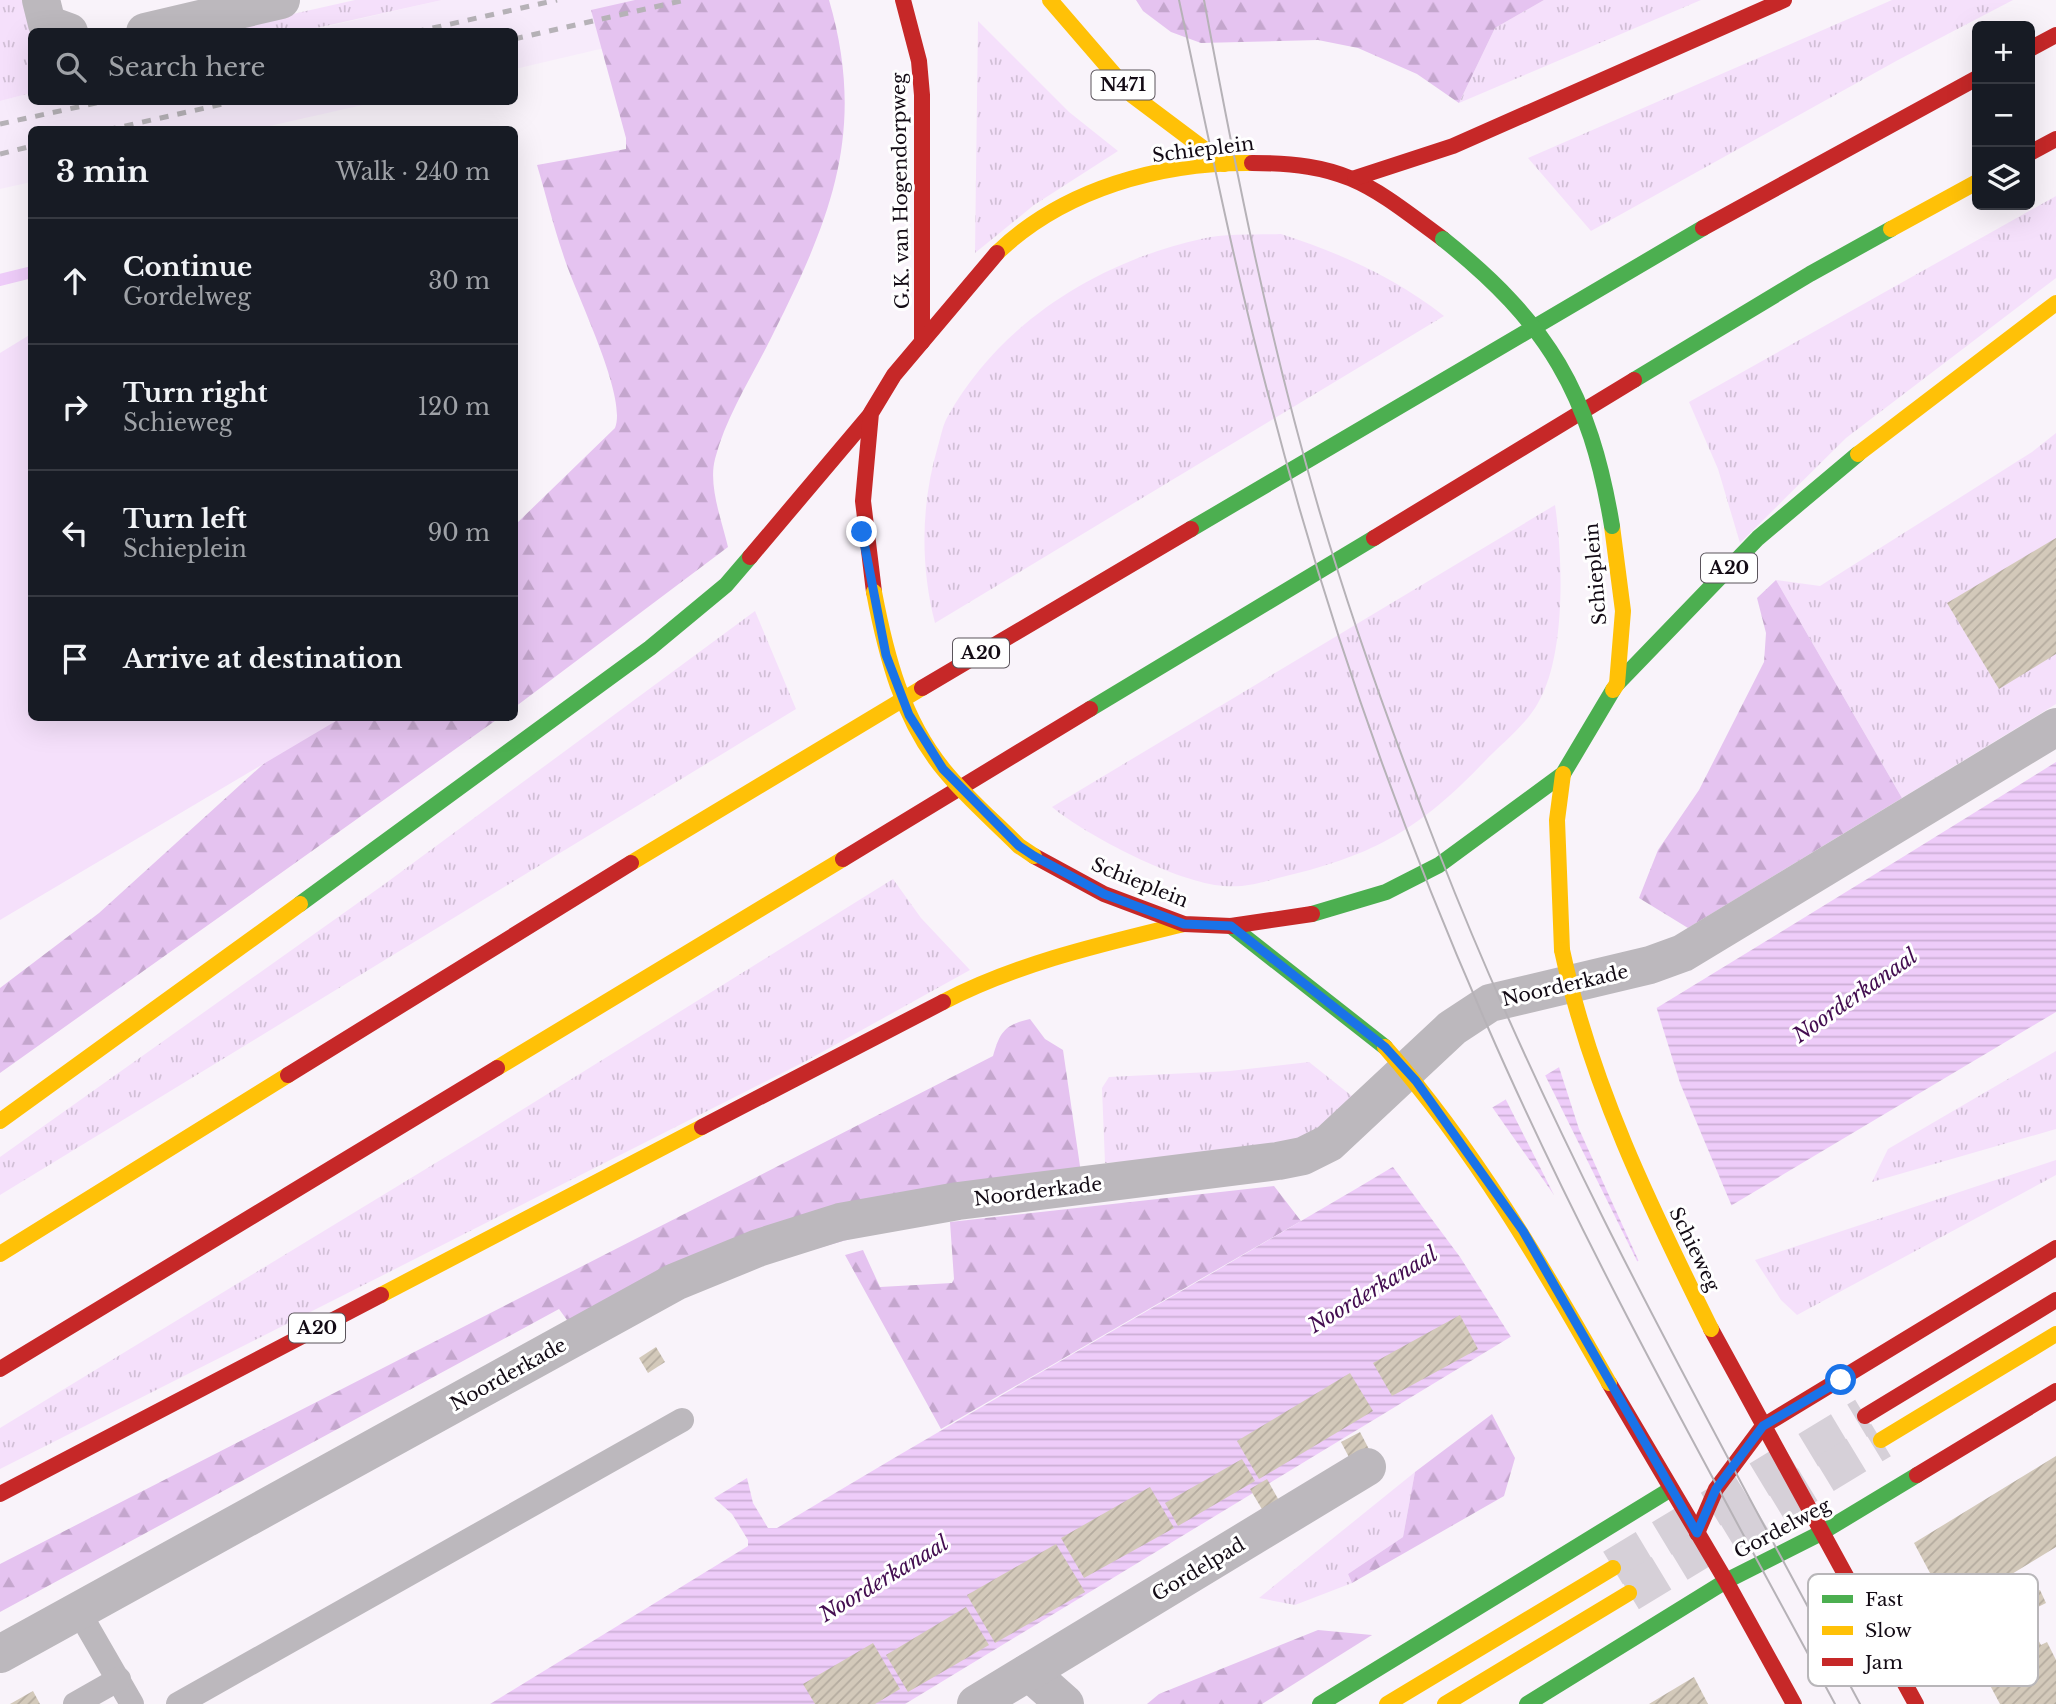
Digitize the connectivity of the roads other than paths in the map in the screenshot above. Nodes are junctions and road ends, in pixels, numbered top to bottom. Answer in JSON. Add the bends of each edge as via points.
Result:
{"nodes":[{"id":1,"x":41,"y":0,"type":"edge"},
{"id":2,"x":281,"y":0,"type":"edge"},
{"id":3,"x":903,"y":0,"type":"edge"},
{"id":4,"x":1050,"y":0,"type":"edge"},
{"id":5,"x":1784,"y":0,"type":"edge"},
{"id":6,"x":58,"y":28,"type":"edge"},
{"id":7,"x":162,"y":28,"type":"edge"},
{"id":8,"x":2056,"y":35,"type":"edge"},
{"id":9,"x":2035,"y":46,"type":"edge"},
{"id":10,"x":1972,"y":81,"type":"edge"},
{"id":11,"x":2056,"y":139,"type":"edge"},
{"id":12,"x":2035,"y":150,"type":"edge"},
{"id":13,"x":1224,"y":164,"type":"junction"},
{"id":14,"x":1355,"y":178,"type":"junction"},
{"id":15,"x":1972,"y":185,"type":"edge"},
{"id":16,"x":2056,"y":303,"type":"edge"},
{"id":17,"x":922,"y":342,"type":"junction"},
{"id":18,"x":870,"y":415,"type":"junction"},
{"id":19,"x":1617,"y":684,"type":"junction"},
{"id":20,"x":2056,"y":727,"type":"edge"},
{"id":21,"x":1563,"y":775,"type":"junction"},
{"id":22,"x":1184,"y":924,"type":"junction"},
{"id":23,"x":1231,"y":926,"type":"junction"},
{"id":24,"x":0,"y":1121,"type":"edge"},
{"id":25,"x":2056,"y":1248,"type":"edge"},
{"id":26,"x":0,"y":1254,"type":"edge"},
{"id":27,"x":2056,"y":1300,"type":"edge"},
{"id":28,"x":2056,"y":1334,"type":"edge"},
{"id":29,"x":0,"y":1369,"type":"edge"},
{"id":30,"x":2056,"y":1391,"type":"edge"},
{"id":31,"x":1865,"y":1416,"type":"tunnel mouth"},
{"id":32,"x":682,"y":1420,"type":"dead end"},
{"id":33,"x":1763,"y":1426,"type":"junction"},
{"id":34,"x":1881,"y":1440,"type":"tunnel mouth"},
{"id":35,"x":1367,"y":1467,"type":"dead end"},
{"id":36,"x":1671,"y":1489,"type":"junction"},
{"id":37,"x":0,"y":1494,"type":"edge"},
{"id":38,"x":1697,"y":1533,"type":"junction"},
{"id":39,"x":1821,"y":1533,"type":"junction"},
{"id":40,"x":1613,"y":1568,"type":"tunnel mouth"},
{"id":41,"x":1844,"y":1574,"type":"edge"},
{"id":42,"x":1726,"y":1581,"type":"junction"},
{"id":43,"x":1629,"y":1593,"type":"tunnel mouth"},
{"id":44,"x":79,"y":1612,"type":"junction"},
{"id":45,"x":0,"y":1654,"type":"edge"},
{"id":46,"x":1029,"y":1672,"type":"junction"},
{"id":47,"x":119,"y":1679,"type":"junction"},
{"id":48,"x":1906,"y":1686,"type":"edge"},
{"id":49,"x":75,"y":1704,"type":"edge"},
{"id":50,"x":132,"y":1704,"type":"edge"},
{"id":51,"x":178,"y":1704,"type":"edge"},
{"id":52,"x":976,"y":1704,"type":"edge"},
{"id":53,"x":1065,"y":1704,"type":"edge"},
{"id":54,"x":1320,"y":1704,"type":"edge"},
{"id":55,"x":1387,"y":1704,"type":"edge"},
{"id":56,"x":1444,"y":1704,"type":"edge"},
{"id":57,"x":1527,"y":1704,"type":"edge"},
{"id":58,"x":1794,"y":1704,"type":"edge"},
{"id":59,"x":1916,"y":1704,"type":"edge"}],
"edges":[{"from":1,"to":6,"type":"street","via":[[47,24]]},
{"from":2,"to":7,"type":"street"},
{"from":3,"to":17,"type":"main road","name":"G.K. van Hogendorpweg","via":[[919,61],[924,170]]},
{"from":4,"to":13,"type":"main road","number":"N471","via":[[1132,95]]},
{"from":5,"to":14,"type":"main road","via":[[1453,146]]},
{"from":8,"to":9,"type":"main road"},
{"from":10,"to":26,"type":"main road","number":"A20","via":[[1684,238],[745,792]]},
{"from":11,"to":12,"type":"main road"},
{"from":13,"to":14,"type":"main road","name":"Schieplein","via":[[1275,162],[1318,167]]},
{"from":13,"to":17,"type":"main road","name":"Schieplein","via":[[1133,179],[1098,189],[1042,215],[969,279]]},
{"from":14,"to":19,"type":"main road","name":"Schieplein","bridge":true,"via":[[1483,268],[1549,342],[1574,384],[1606,477],[1623,611]]},
{"from":15,"to":29,"type":"main road","via":[[1810,274]]},
{"from":16,"to":19,"type":"main road","number":"A20","via":[[1849,461],[1758,538]]},
{"from":17,"to":18,"type":"main road","name":"Schieplein","via":[[890,377]]},
{"from":18,"to":22,"type":"main road","name":"Schieplein","bridge":true,"via":[[862,475],[862,532],[886,655],[909,715],[943,769],[1019,846],[1104,894]]},
{"from":18,"to":24,"type":"main road","via":[[726,585],[650,648]]},
{"from":19,"to":21,"type":"main road","name":"Schieplein"},
{"from":20,"to":44,"type":"street","name":"Noorderkade","via":[[1683,953],[1650,965],[1523,993],[1475,1011],[1317,1151],[1278,1161],[945,1203],[840,1222],[758,1248],[663,1288]]},
{"from":21,"to":23,"type":"main road","name":"Schieplein","via":[[1439,865],[1386,892],[1329,911]]},
{"from":21,"to":33,"type":"main road","name":"Schieweg","bridge":true,"via":[[1557,820],[1562,950],[1568,985],[1619,1136]]},
{"from":22,"to":23,"type":"main road","name":"Schieplein"},
{"from":22,"to":37,"type":"main road","number":"A20","via":[[1019,968],[962,992]]},
{"from":23,"to":36,"type":"main road","bridge":true,"via":[[1385,1047],[1416,1081],[1523,1231]]},
{"from":25,"to":33,"type":"main road"},
{"from":27,"to":31,"type":"main road"},
{"from":28,"to":34,"type":"main road"},
{"from":30,"to":39,"type":"main road","name":"Gordelweg"},
{"from":32,"to":51,"type":"lane"},
{"from":33,"to":38,"type":"main road","via":[[1716,1489]]},
{"from":33,"to":39,"type":"main road","name":"Schieweg"},
{"from":35,"to":46,"type":"street","name":"Gordelpad"},
{"from":36,"to":38,"type":"main road"},
{"from":36,"to":54,"type":"main road"},
{"from":38,"to":42,"type":"main road"},
{"from":39,"to":41,"type":"main road","name":"Schieweg"},
{"from":39,"to":42,"type":"main road","name":"Gordelweg"},
{"from":40,"to":55,"type":"main road"},
{"from":42,"to":57,"type":"main road","name":"Gordelweg"},
{"from":42,"to":58,"type":"main road"},
{"from":43,"to":56,"type":"main road"},
{"from":44,"to":45,"type":"street","name":"Noorderkade"},
{"from":44,"to":47,"type":"lane"},
{"from":46,"to":52,"type":"street","name":"Gordelpad"},
{"from":46,"to":53,"type":"street"},
{"from":47,"to":49,"type":"lane"},
{"from":47,"to":50,"type":"lane"},
{"from":48,"to":59,"type":"main road","name":"Schieweg"}]}
